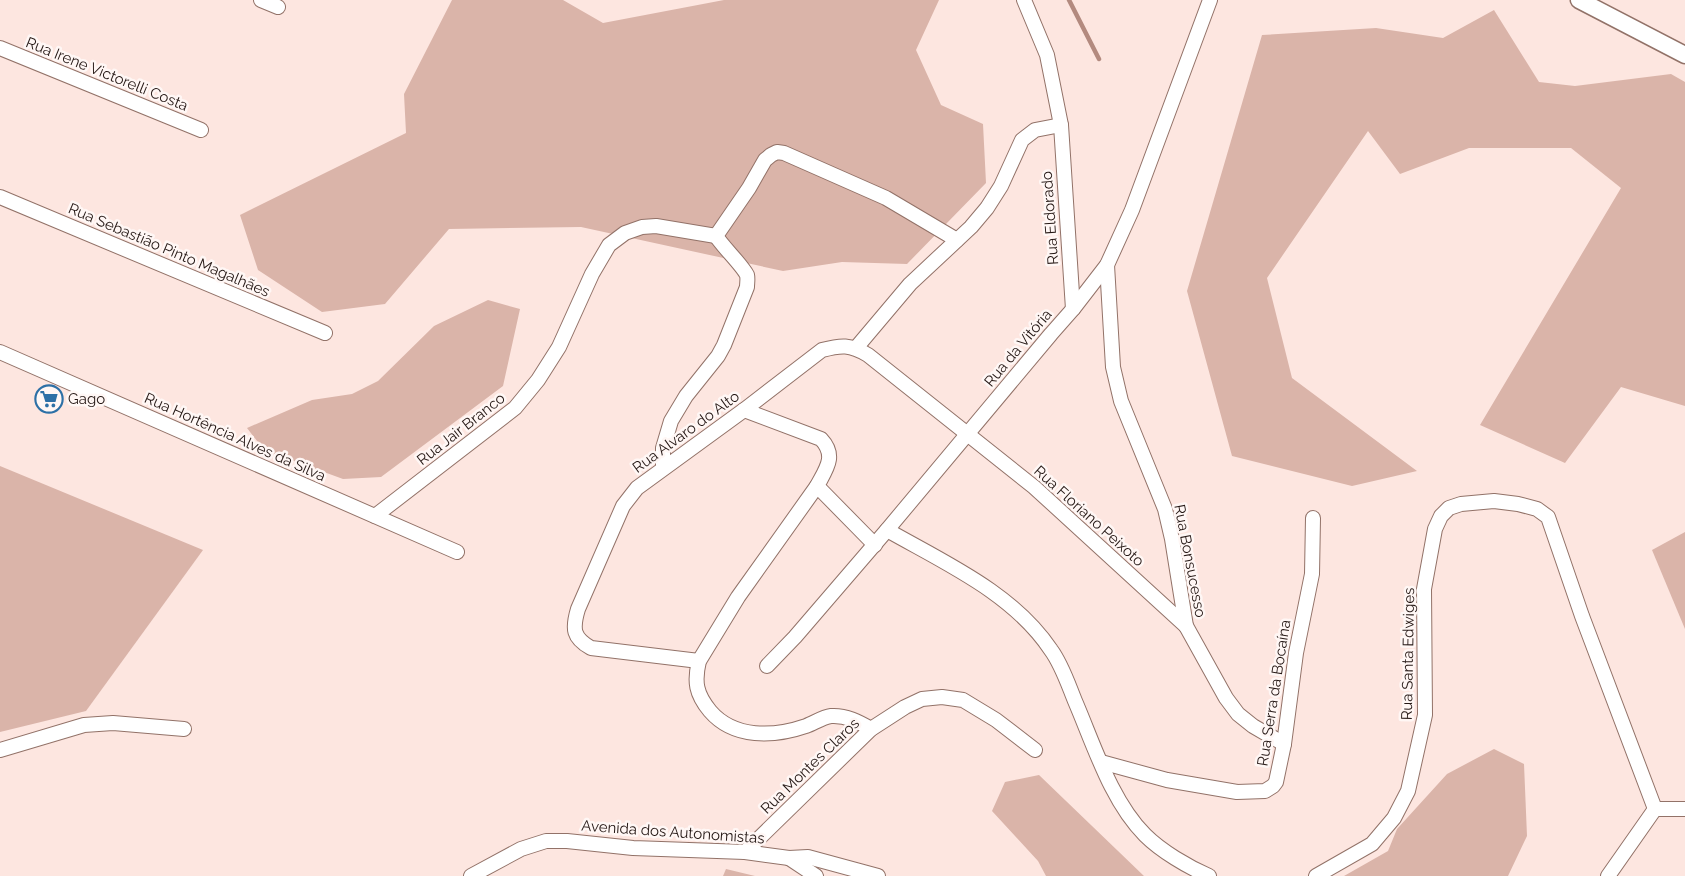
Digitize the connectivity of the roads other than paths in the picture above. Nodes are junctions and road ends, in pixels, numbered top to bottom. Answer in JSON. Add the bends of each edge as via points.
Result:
{"nodes":[{"id":1,"x":261,"y":0,"type":"edge"},
{"id":2,"x":1024,"y":0,"type":"edge"},
{"id":3,"x":1210,"y":0,"type":"edge"},
{"id":4,"x":1579,"y":0,"type":"edge"},
{"id":5,"x":278,"y":7,"type":"dead end"},
{"id":6,"x":6,"y":51,"type":"edge"},
{"id":7,"x":1685,"y":56,"type":"edge"},
{"id":8,"x":0,"y":61,"type":"edge"},
{"id":9,"x":1061,"y":125,"type":"junction"},
{"id":10,"x":201,"y":130,"type":"dead end"},
{"id":11,"x":0,"y":197,"type":"edge"},
{"id":12,"x":716,"y":236,"type":"junction"},
{"id":13,"x":957,"y":240,"type":"junction"},
{"id":14,"x":1107,"y":265,"type":"junction"},
{"id":15,"x":1073,"y":309,"type":"junction"},
{"id":16,"x":325,"y":333,"type":"dead end"},
{"id":17,"x":856,"y":348,"type":"junction"},
{"id":18,"x":0,"y":352,"type":"edge"},
{"id":19,"x":744,"y":410,"type":"junction"},
{"id":20,"x":968,"y":433,"type":"junction"},
{"id":21,"x":663,"y":468,"type":"junction"},
{"id":22,"x":817,"y":486,"type":"junction"},
{"id":23,"x":375,"y":516,"type":"junction"},
{"id":24,"x":1313,"y":518,"type":"dead end"},
{"id":25,"x":887,"y":530,"type":"junction"},
{"id":26,"x":875,"y":545,"type":"junction"},
{"id":27,"x":457,"y":552,"type":"dead end"},
{"id":28,"x":1186,"y":626,"type":"junction"},
{"id":29,"x":700,"y":661,"type":"junction"},
{"id":30,"x":767,"y":666,"type":"dead end"},
{"id":31,"x":871,"y":729,"type":"junction"},
{"id":32,"x":184,"y":730,"type":"dead end"},
{"id":33,"x":1284,"y":744,"type":"junction"},
{"id":34,"x":0,"y":750,"type":"edge"},
{"id":35,"x":1035,"y":750,"type":"dead end"},
{"id":36,"x":1101,"y":762,"type":"junction"},
{"id":37,"x":1655,"y":809,"type":"junction"},
{"id":38,"x":1685,"y":809,"type":"edge"},
{"id":39,"x":745,"y":852,"type":"junction"},
{"id":40,"x":789,"y":858,"type":"junction"},
{"id":41,"x":472,"y":876,"type":"edge"},
{"id":42,"x":816,"y":876,"type":"edge"},
{"id":43,"x":878,"y":876,"type":"edge"},
{"id":44,"x":1209,"y":876,"type":"edge"},
{"id":45,"x":1316,"y":876,"type":"edge"},
{"id":46,"x":1608,"y":876,"type":"edge"}],
"edges":[{"from":1,"to":5,"type":"street"},
{"from":2,"to":9,"type":"street","name":"Rua Eldorado","via":[[1047,55]]},
{"from":3,"to":14,"type":"street","name":"Rua da Vitória","via":[[1132,210]]},
{"from":4,"to":7,"type":"street"},
{"from":6,"to":8,"type":"street"},
{"from":6,"to":10,"type":"street","name":"Rua Irene Victorelli Costa"},
{"from":9,"to":13,"type":"street","via":[[1035,130],[1022,140],[987,208]]},
{"from":9,"to":15,"type":"street","name":"Rua Eldorado"},
{"from":11,"to":16,"type":"street","name":"Rua Sebastião Pinto Magalhães"},
{"from":12,"to":13,"type":"street","via":[[765,160],[777,152],[886,198]]},
{"from":12,"to":21,"type":"street","via":[[747,275],[747,287],[718,356],[686,396],[671,422],[663,448]]},
{"from":12,"to":23,"type":"street","name":"Rua Jair Branco","via":[[656,226],[642,227],[625,233],[609,245],[592,274],[559,347],[515,408]]},
{"from":13,"to":17,"type":"street","via":[[910,284]]},
{"from":14,"to":15,"type":"street","name":"Rua da Vitória"},
{"from":14,"to":28,"type":"street","name":"Rua Bonsucesso","via":[[1112,367],[1121,401],[1165,509]]},
{"from":15,"to":20,"type":"street","name":"Rua da Vitória"},
{"from":17,"to":19,"type":"street","name":"Rua Alvaro do Alto","via":[[837,346],[822,350]]},
{"from":17,"to":20,"type":"street"},
{"from":18,"to":23,"type":"street","name":"Rua Hortência Alves da Silva"},
{"from":19,"to":21,"type":"street","name":"Rua Alvaro do Alto"},
{"from":19,"to":22,"type":"street","via":[[821,439],[827,445],[829,462]]},
{"from":20,"to":25,"type":"street","name":"Rua da Vitória"},
{"from":20,"to":28,"type":"street","name":"Rua Floriano Peixoto","via":[[1034,487]]},
{"from":21,"to":29,"type":"street","name":"Rua Alvaro do Alto","via":[[637,488],[623,506],[578,609],[575,634],[591,648]]},
{"from":22,"to":26,"type":"street"},
{"from":22,"to":29,"type":"street","via":[[738,597]]},
{"from":23,"to":27,"type":"street","name":"Rua Hortência Alves da Silva"},
{"from":24,"to":33,"type":"street","name":"Rua Serra da Bocaína","via":[[1312,574],[1296,653]]},
{"from":25,"to":26,"type":"street","name":"Rua da Vitória"},
{"from":25,"to":36,"type":"street","via":[[974,580],[1004,600],[1033,627],[1052,650]]},
{"from":26,"to":30,"type":"street","name":"Rua da Vitória"},
{"from":28,"to":33,"type":"street","name":"Rua Bonsucesso","via":[[1238,714]]},
{"from":29,"to":31,"type":"street","via":[[696,684],[701,699],[726,726],[744,732],[768,734],[805,726],[830,716],[846,717]]},
{"from":31,"to":35,"type":"street","name":"Rua Montes Claros","via":[[922,699],[942,696],[963,700]]},
{"from":31,"to":39,"type":"street","name":"Rua Montes Claros"},
{"from":32,"to":34,"type":"street","via":[[112,723],[84,725]]},
{"from":33,"to":36,"type":"street","name":"Rua Serra da Bocaína","via":[[1276,782],[1265,791],[1237,792],[1184,783]]},
{"from":36,"to":44,"type":"street","via":[[1114,790],[1145,836],[1190,868]]},
{"from":37,"to":38,"type":"street"},
{"from":37,"to":45,"type":"street","name":"Rua Santa Edwiges","via":[[1548,517],[1537,509],[1518,504],[1494,501],[1461,504],[1449,508],[1435,529],[1424,590],[1425,715],[1408,791],[1394,818],[1372,844]]},
{"from":37,"to":46,"type":"street"},
{"from":39,"to":40,"type":"street","name":"Avenida dos Autonomistas"},
{"from":39,"to":41,"type":"street","name":"Avenida dos Autonomistas","via":[[546,841],[521,849]]},
{"from":40,"to":42,"type":"street"},
{"from":40,"to":43,"type":"street","name":"Avenida dos Autonomistas","via":[[808,858]]}]}
